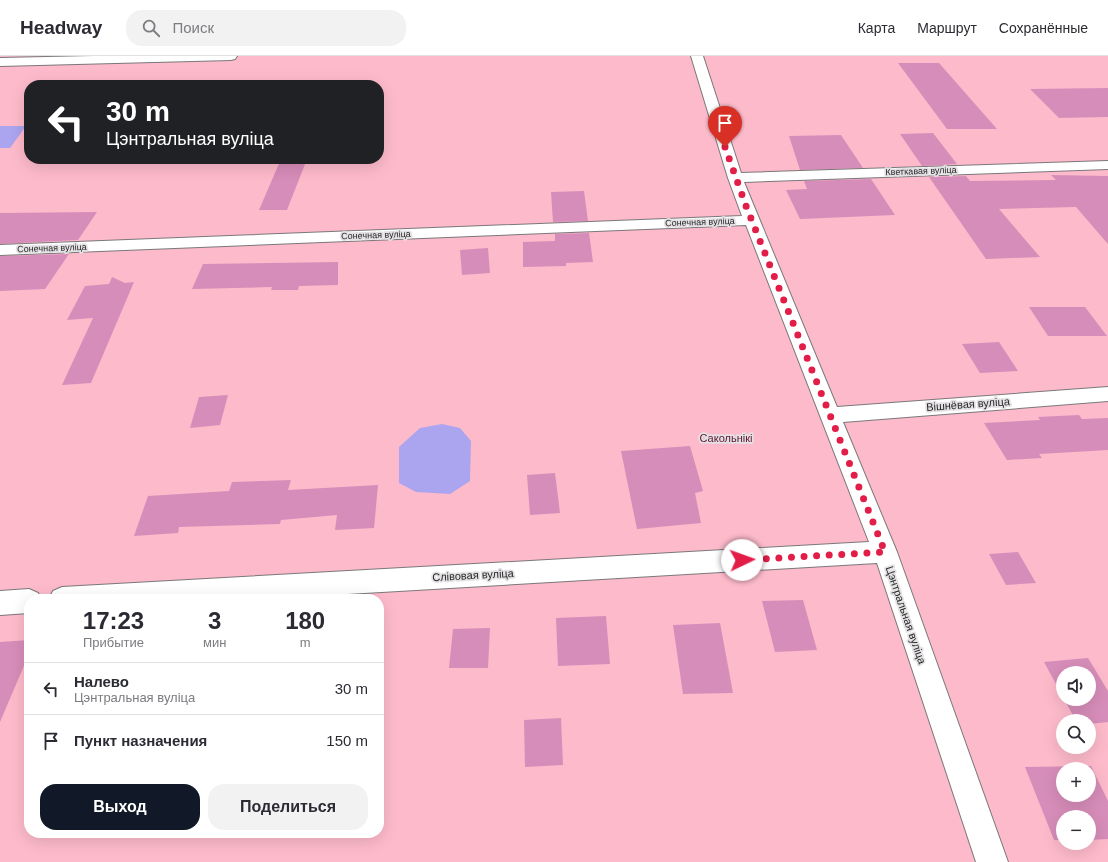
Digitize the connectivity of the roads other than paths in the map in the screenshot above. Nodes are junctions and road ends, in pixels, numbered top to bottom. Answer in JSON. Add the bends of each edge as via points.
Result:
{"nodes":[{"id":1,"x":231,"y":56,"type":"edge"},
{"id":2,"x":697,"y":56,"type":"edge"},
{"id":3,"x":0,"y":62,"type":"edge"},
{"id":4,"x":1108,"y":165,"type":"edge"},
{"id":5,"x":735,"y":178,"type":"junction"},
{"id":6,"x":752,"y":220,"type":"junction"},
{"id":7,"x":0,"y":250,"type":"edge"},
{"id":8,"x":1108,"y":394,"type":"edge"},
{"id":9,"x":829,"y":415,"type":"junction"},
{"id":10,"x":885,"y":552,"type":"junction"},
{"id":11,"x":150,"y":594,"type":"edge"},
{"id":12,"x":24,"y":601,"type":"edge"},
{"id":13,"x":0,"y":602,"type":"edge"},
{"id":14,"x":992,"y":862,"type":"edge"}],
"edges":[{"from":1,"to":3,"type":"street"},
{"from":2,"to":5,"type":"street","name":"Цэнтральная вуліца"},
{"from":4,"to":5,"type":"street","name":"Кветкавая вуліца"},
{"from":5,"to":6,"type":"street","name":"Цэнтральная вуліца"},
{"from":6,"to":7,"type":"street","name":"Сонечная вуліца"},
{"from":6,"to":9,"type":"street","name":"Цэнтральная вуліца"},
{"from":8,"to":9,"type":"street","name":"Вішнёвая вуліца"},
{"from":9,"to":10,"type":"street","name":"Цэнтральная вуліца"},
{"from":10,"to":11,"type":"street","name":"Слівовая вуліца"},
{"from":10,"to":14,"type":"street","name":"Цэнтральная вуліца"},
{"from":12,"to":13,"type":"street"}]}
